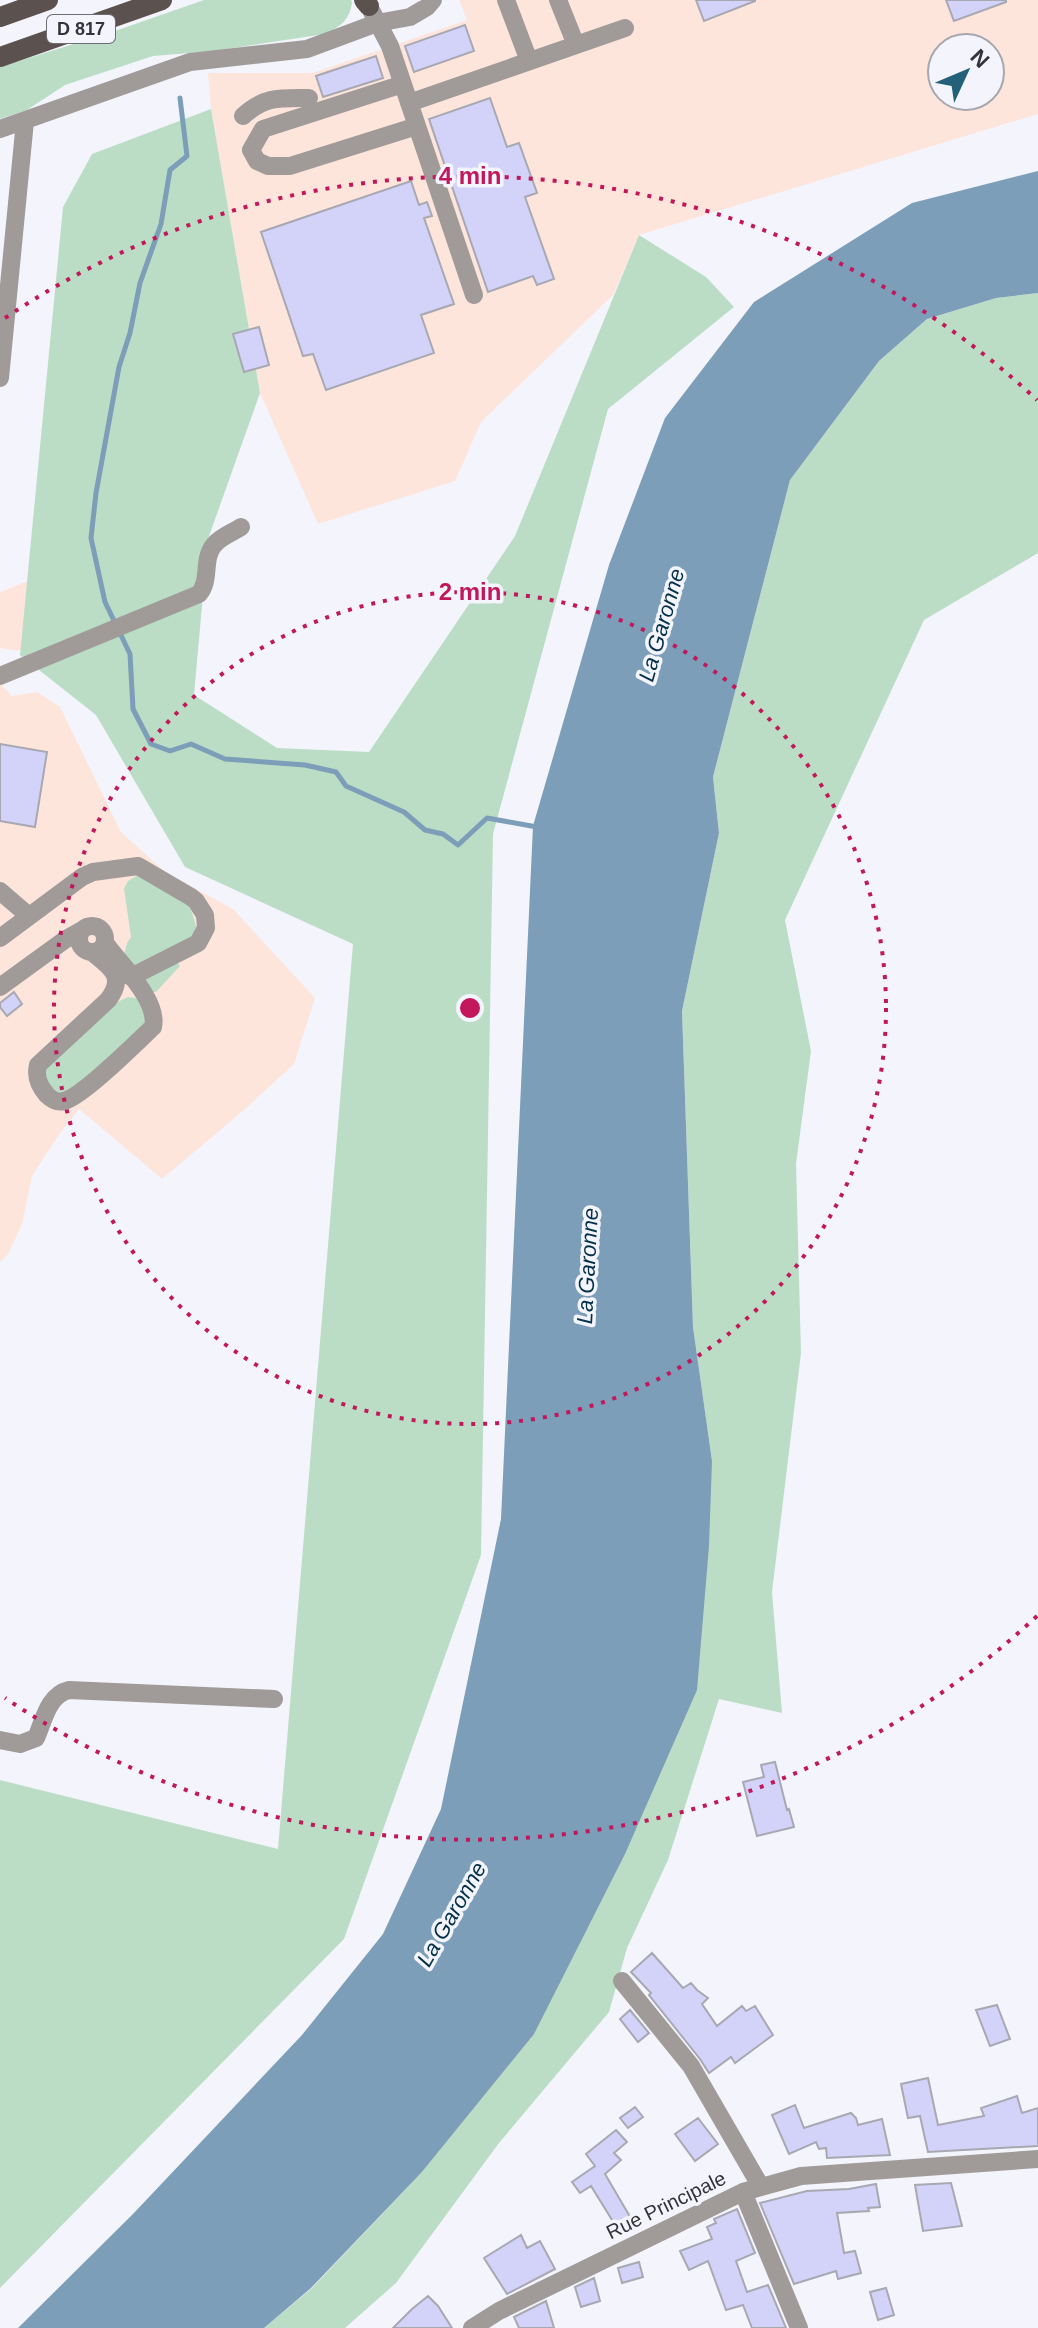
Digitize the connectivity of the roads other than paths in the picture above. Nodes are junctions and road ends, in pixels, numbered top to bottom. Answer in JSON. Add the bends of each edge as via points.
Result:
{"nodes":[{"id":1,"x":48,"y":0,"type":"edge"},
{"id":2,"x":162,"y":0,"type":"edge"},
{"id":3,"x":433,"y":0,"type":"edge"},
{"id":4,"x":506,"y":0,"type":"edge"},
{"id":5,"x":558,"y":0,"type":"edge"},
{"id":6,"x":370,"y":7,"type":"edge"},
{"id":7,"x":0,"y":17,"type":"edge"},
{"id":8,"x":625,"y":28,"type":"dead end"},
{"id":9,"x":576,"y":45,"type":"junction"},
{"id":10,"x":0,"y":57,"type":"edge"},
{"id":11,"x":529,"y":61,"type":"junction"},
{"id":12,"x":403,"y":84,"type":"junction"},
{"id":13,"x":281,"y":98,"type":"junction"},
{"id":14,"x":309,"y":98,"type":"dead end"},
{"id":15,"x":409,"y":103,"type":"junction"},
{"id":16,"x":243,"y":116,"type":"dead end"},
{"id":17,"x":290,"y":120,"type":"junction"},
{"id":18,"x":25,"y":121,"type":"junction"},
{"id":19,"x":417,"y":126,"type":"junction"},
{"id":20,"x":0,"y":129,"type":"edge"},
{"id":21,"x":474,"y":295,"type":"dead end"},
{"id":22,"x":0,"y":378,"type":"edge"},
{"id":23,"x":241,"y":527,"type":"dead end"},
{"id":24,"x":0,"y":676,"type":"edge"},
{"id":25,"x":0,"y":891,"type":"edge"},
{"id":26,"x":29,"y":916,"type":"junction"},
{"id":27,"x":0,"y":938,"type":"edge"},
{"id":28,"x":90,"y":943,"type":"junction"},
{"id":29,"x":131,"y":977,"type":"junction"},
{"id":30,"x":0,"y":987,"type":"edge"},
{"id":31,"x":274,"y":1699,"type":"dead end"},
{"id":32,"x":0,"y":1740,"type":"edge"},
{"id":33,"x":622,"y":1981,"type":"dead end"},
{"id":34,"x":1038,"y":2159,"type":"edge"},
{"id":35,"x":752,"y":2190,"type":"junction"},
{"id":36,"x":472,"y":2328,"type":"edge"},
{"id":37,"x":799,"y":2328,"type":"edge"}],
"edges":[{"from":1,"to":7,"type":"main road","number":"D 817"},
{"from":2,"to":10,"type":"main road","number":"D 817"},
{"from":3,"to":6,"type":"street","via":[[410,17]]},
{"from":4,"to":11,"type":"street"},
{"from":5,"to":9,"type":"street"},
{"from":6,"to":12,"type":"street"},
{"from":6,"to":18,"type":"street","via":[[307,49],[190,62]]},
{"from":8,"to":9,"type":"street"},
{"from":9,"to":11,"type":"street"},
{"from":11,"to":15,"type":"street"},
{"from":12,"to":15,"type":"street"},
{"from":12,"to":17,"type":"street"},
{"from":13,"to":14,"type":"street"},
{"from":13,"to":16,"type":"street","via":[[257,103]]},
{"from":13,"to":17,"type":"street"},
{"from":15,"to":19,"type":"street"},
{"from":17,"to":19,"type":"street","via":[[263,129],[251,150],[257,161],[290,166]]},
{"from":18,"to":20,"type":"street"},
{"from":18,"to":22,"type":"street"},
{"from":19,"to":21,"type":"street"},
{"from":23,"to":24,"type":"street","via":[[212,546],[199,594]]},
{"from":25,"to":26,"type":"street"},
{"from":26,"to":27,"type":"street"},
{"from":26,"to":29,"type":"street","via":[[82,877],[128,866],[138,866],[196,901],[207,923],[198,943]]},
{"from":28,"to":29,"type":"street"},
{"from":28,"to":29,"type":"street","via":[[116,977],[116,989],[38,1065],[37,1079],[51,1099],[63,1102],[79,1094],[153,1027],[154,1014]]},
{"from":28,"to":30,"type":"street","via":[[49,953]]},
{"from":31,"to":32,"type":"street","via":[[69,1690],[55,1697],[36,1738],[20,1744]]},
{"from":33,"to":35,"type":"street","via":[[691,2066]]},
{"from":34,"to":35,"type":"street","name":"Rue Principale","via":[[801,2176]]},
{"from":35,"to":36,"type":"street","name":"Rue Principale"},
{"from":35,"to":37,"type":"street"}]}
